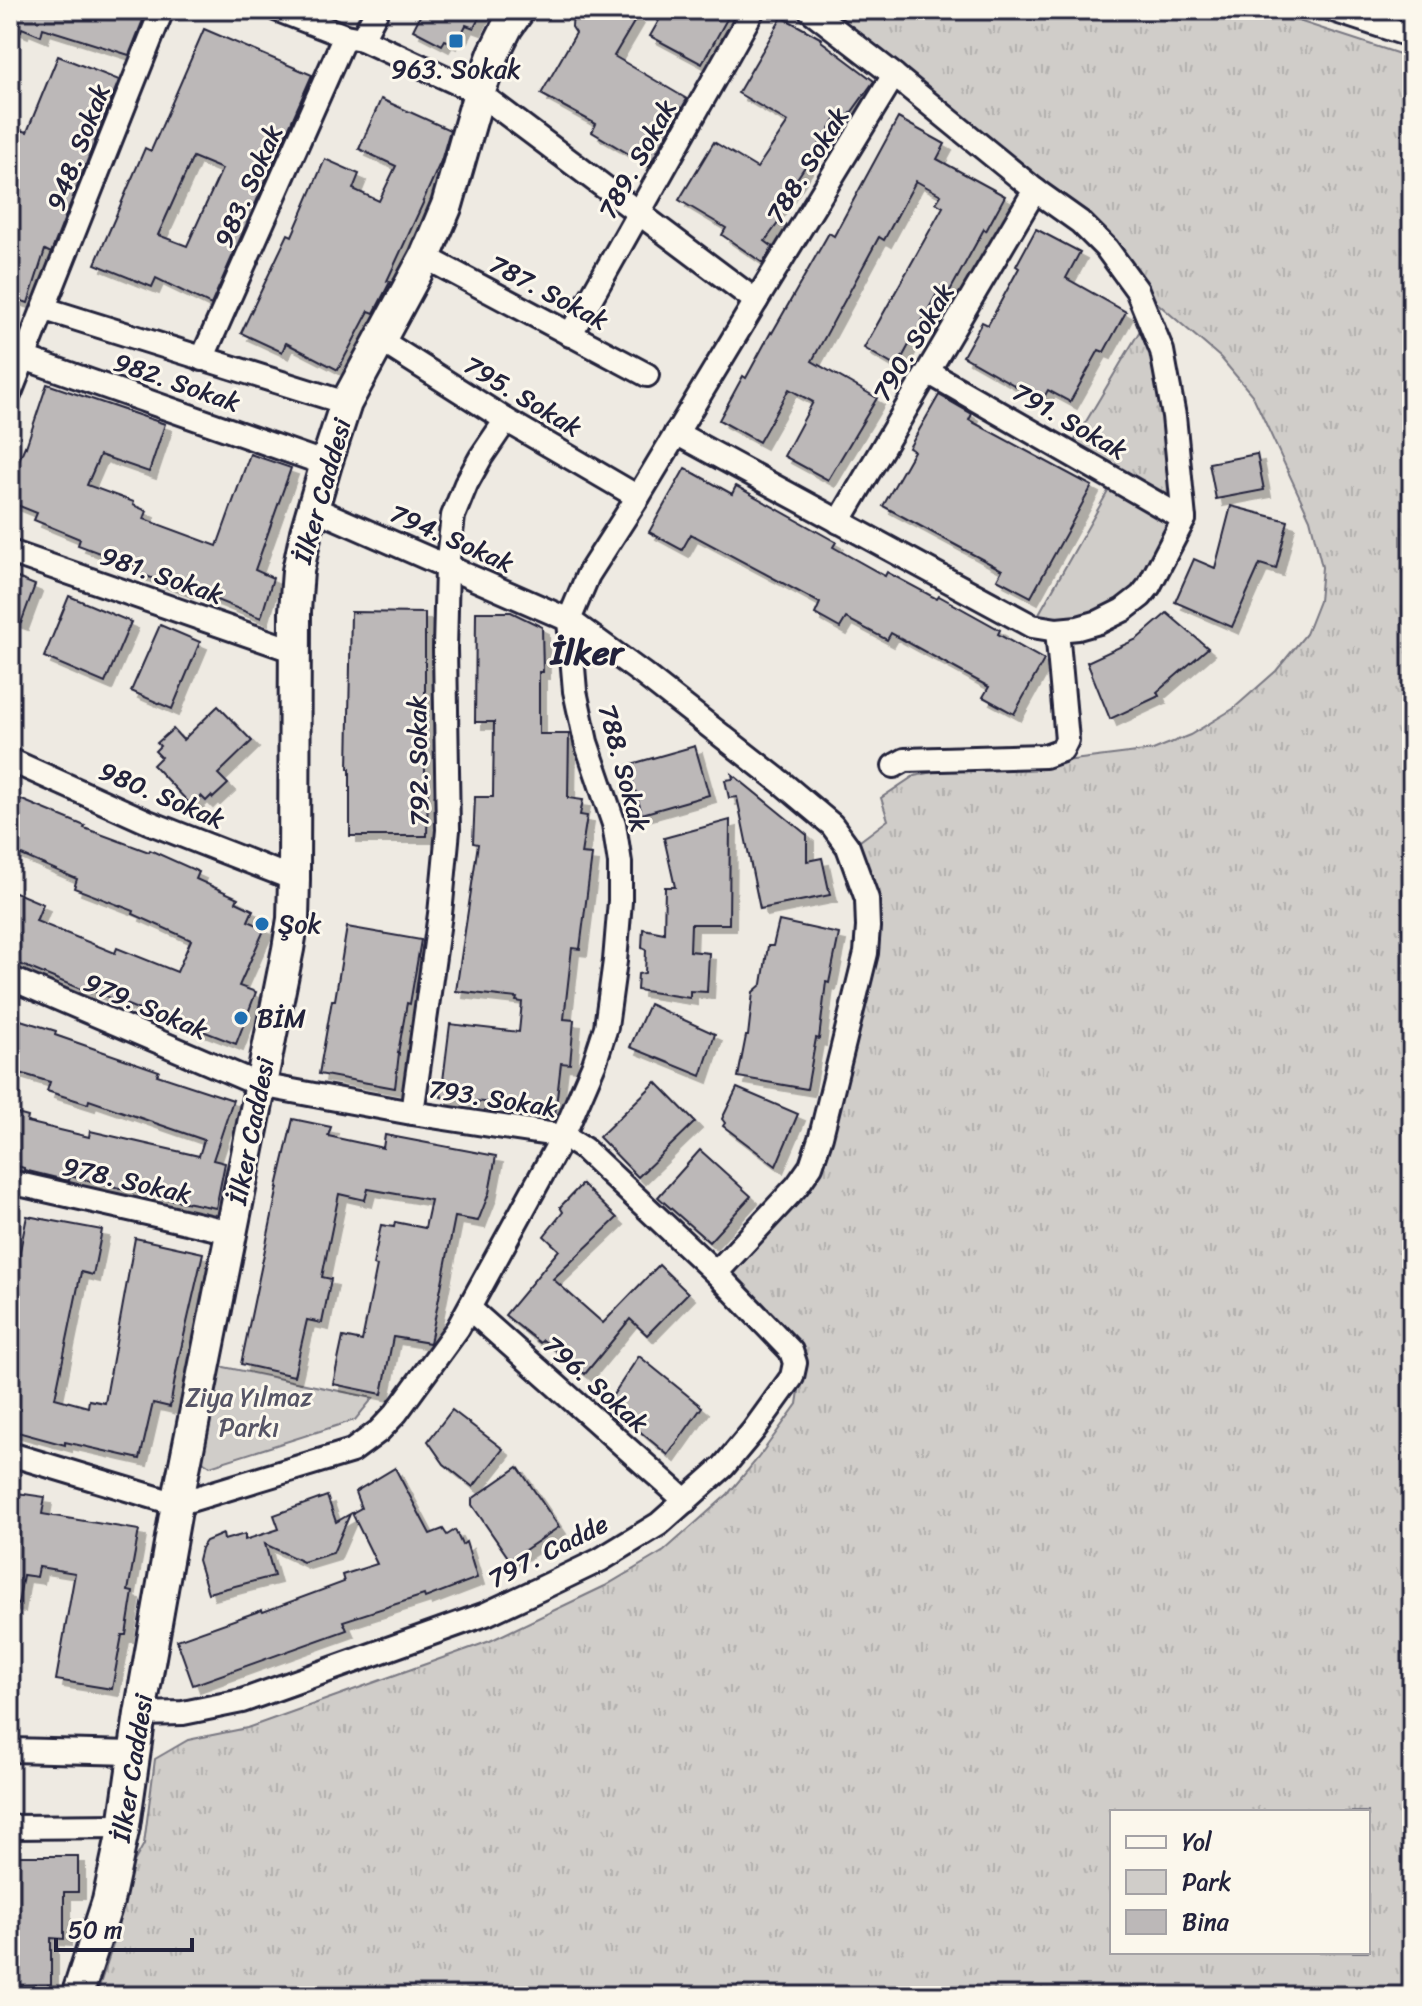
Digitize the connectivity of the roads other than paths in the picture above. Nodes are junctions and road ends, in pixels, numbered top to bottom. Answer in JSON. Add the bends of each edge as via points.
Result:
{"nodes":[{"id":1,"x":162,"y":10,"type":"edge"},
{"id":2,"x":278,"y":10,"type":"edge"},
{"id":3,"x":377,"y":10,"type":"edge"},
{"id":4,"x":519,"y":10,"type":"edge"},
{"id":5,"x":753,"y":10,"type":"edge"},
{"id":6,"x":810,"y":10,"type":"edge"},
{"id":7,"x":1333,"y":10,"type":"edge"},
{"id":8,"x":1412,"y":36,"type":"edge"},
{"id":9,"x":354,"y":38,"type":"junction"},
{"id":10,"x":894,"y":75,"type":"junction"},
{"id":11,"x":479,"y":93,"type":"junction"},
{"id":12,"x":1035,"y":190,"type":"junction"},
{"id":13,"x":638,"y":213,"type":"junction"},
{"id":14,"x":425,"y":257,"type":"junction"},
{"id":15,"x":756,"y":301,"type":"junction"},
{"id":16,"x":45,"y":309,"type":"junction"},
{"id":17,"x":570,"y":335,"type":"junction"},
{"id":18,"x":380,"y":340,"type":"junction"},
{"id":19,"x":17,"y":356,"type":"edge"},
{"id":20,"x":202,"y":359,"type":"junction"},
{"id":21,"x":928,"y":372,"type":"junction"},
{"id":22,"x":647,"y":375,"type":"dead end"},
{"id":23,"x":10,"y":393,"type":"edge"},
{"id":24,"x":346,"y":403,"type":"junction"},
{"id":25,"x":506,"y":420,"type":"junction"},
{"id":26,"x":676,"y":433,"type":"junction"},
{"id":27,"x":326,"y":464,"type":"junction"},
{"id":28,"x":638,"y":497,"type":"junction"},
{"id":29,"x":313,"y":508,"type":"junction"},
{"id":30,"x":1184,"y":519,"type":"junction"},
{"id":31,"x":839,"y":522,"type":"junction"},
{"id":32,"x":10,"y":552,"type":"edge"},
{"id":33,"x":447,"y":567,"type":"junction"},
{"id":34,"x":569,"y":620,"type":"junction"},
{"id":35,"x":1057,"y":630,"type":"junction"},
{"id":36,"x":295,"y":651,"type":"junction"},
{"id":37,"x":10,"y":760,"type":"edge"},
{"id":38,"x":894,"y":766,"type":"dead end"},
{"id":39,"x":294,"y":879,"type":"junction"},
{"id":40,"x":10,"y":978,"type":"edge"},
{"id":41,"x":260,"y":1085,"type":"junction"},
{"id":42,"x":412,"y":1113,"type":"junction"},
{"id":43,"x":563,"y":1136,"type":"junction"},
{"id":44,"x":10,"y":1182,"type":"edge"},
{"id":45,"x":231,"y":1232,"type":"junction"},
{"id":46,"x":716,"y":1273,"type":"junction"},
{"id":47,"x":470,"y":1309,"type":"junction"},
{"id":48,"x":10,"y":1454,"type":"edge"},
{"id":49,"x":686,"y":1501,"type":"junction"},
{"id":50,"x":177,"y":1504,"type":"junction"},
{"id":51,"x":140,"y":1714,"type":"junction"},
{"id":52,"x":10,"y":1750,"type":"edge"},
{"id":53,"x":134,"y":1753,"type":"junction"},
{"id":54,"x":124,"y":1826,"type":"junction"},
{"id":55,"x":10,"y":1827,"type":"edge"},
{"id":56,"x":77,"y":1996,"type":"edge"}],
"edges":[{"from":1,"to":16,"type":"street","name":"948. Sokak"},
{"from":2,"to":9,"type":"street"},
{"from":3,"to":9,"type":"street","name":"983. Sokak"},
{"from":4,"to":11,"type":"main road","name":"İlker Caddesi"},
{"from":5,"to":13,"type":"street","name":"789. Sokak"},
{"from":6,"to":10,"type":"street"},
{"from":7,"to":8,"type":"street"},
{"from":9,"to":11,"type":"street"},
{"from":9,"to":20,"type":"street","name":"983. Sokak"},
{"from":10,"to":12,"type":"street"},
{"from":10,"to":15,"type":"street","name":"788. Sokak"},
{"from":11,"to":13,"type":"street"},
{"from":11,"to":14,"type":"main road","name":"İlker Caddesi","via":[[447,205]]},
{"from":12,"to":21,"type":"street","name":"790. Sokak"},
{"from":12,"to":30,"type":"street","via":[[1080,222],[1137,290],[1162,351]]},
{"from":13,"to":15,"type":"street"},
{"from":13,"to":17,"type":"street","name":"789. Sokak"},
{"from":14,"to":17,"type":"street","name":"787. Sokak"},
{"from":14,"to":18,"type":"main road","name":"İlker Caddesi"},
{"from":15,"to":26,"type":"street","name":"788. Sokak"},
{"from":16,"to":19,"type":"street","name":"948. Sokak"},
{"from":16,"to":20,"type":"street","name":"982. Sokak"},
{"from":17,"to":22,"type":"street","name":"787. Sokak"},
{"from":18,"to":24,"type":"main road","name":"İlker Caddesi"},
{"from":18,"to":25,"type":"street","name":"795. Sokak"},
{"from":19,"to":23,"type":"street","name":"948. Sokak"},
{"from":19,"to":27,"type":"street","name":"982. Sokak"},
{"from":20,"to":24,"type":"street","name":"982. Sokak"},
{"from":21,"to":30,"type":"street","name":"791. Sokak"},
{"from":21,"to":31,"type":"street","name":"790. Sokak"},
{"from":24,"to":27,"type":"main road","name":"İlker Caddesi"},
{"from":25,"to":28,"type":"street","name":"795. Sokak"},
{"from":25,"to":33,"type":"street","name":"792. Sokak","via":[[466,484],[453,516]]},
{"from":26,"to":28,"type":"street","name":"788. Sokak"},
{"from":26,"to":31,"type":"street"},
{"from":27,"to":29,"type":"main road","name":"İlker Caddesi"},
{"from":28,"to":34,"type":"street","name":"788. Sokak","via":[[588,575]]},
{"from":29,"to":33,"type":"street","name":"794. Sokak"},
{"from":29,"to":36,"type":"main road","name":"İlker Caddesi","via":[[298,571]]},
{"from":30,"to":35,"type":"street","via":[[1141,596],[1099,622]]},
{"from":31,"to":35,"type":"street","via":[[1032,626]]},
{"from":32,"to":36,"type":"street","name":"981. Sokak"},
{"from":33,"to":34,"type":"street","name":"794. Sokak"},
{"from":33,"to":42,"type":"street","name":"792. Sokak","via":[[448,830]]},
{"from":34,"to":43,"type":"street","name":"788. Sokak","via":[[586,742],[614,824],[620,901],[606,1027]]},
{"from":34,"to":46,"type":"street","name":"794. Sokak","via":[[832,825],[848,847],[867,899],[866,953],[811,1166]]},
{"from":35,"to":38,"type":"street","via":[[1067,740],[1062,750],[1045,756],[905,760]]},
{"from":36,"to":39,"type":"main road","name":"İlker Caddesi"},
{"from":37,"to":39,"type":"street","name":"980. Sokak"},
{"from":39,"to":41,"type":"main road","name":"İlker Caddesi","via":[[293,919]]},
{"from":40,"to":41,"type":"street","name":"979. Sokak"},
{"from":41,"to":42,"type":"street","name":"793. Sokak"},
{"from":41,"to":45,"type":"main road","name":"İlker Caddesi"},
{"from":42,"to":43,"type":"street","name":"793. Sokak"},
{"from":43,"to":46,"type":"street","name":"793. Sokak","via":[[584,1149]]},
{"from":43,"to":47,"type":"street","name":"788. Sokak"},
{"from":44,"to":45,"type":"street","name":"978. Sokak"},
{"from":45,"to":50,"type":"main road","name":"İlker Caddesi"},
{"from":46,"to":49,"type":"street","name":"797. Cadde","via":[[781,1339],[795,1363],[792,1377],[753,1431]]},
{"from":47,"to":49,"type":"street","name":"796. Sokak"},
{"from":47,"to":50,"type":"street","name":"788. Sokak","via":[[396,1413],[352,1451]]},
{"from":48,"to":50,"type":"street"},
{"from":49,"to":51,"type":"street","name":"797. Cadde","via":[[600,1560],[486,1614],[242,1701],[183,1713]]},
{"from":50,"to":51,"type":"main road","name":"İlker Caddesi"},
{"from":51,"to":53,"type":"main road","name":"İlker Caddesi"},
{"from":52,"to":53,"type":"street"},
{"from":53,"to":54,"type":"main road","name":"İlker Caddesi"},
{"from":54,"to":55,"type":"street"},
{"from":54,"to":56,"type":"main road","name":"İlker Caddesi","via":[[108,1901]]}]}
